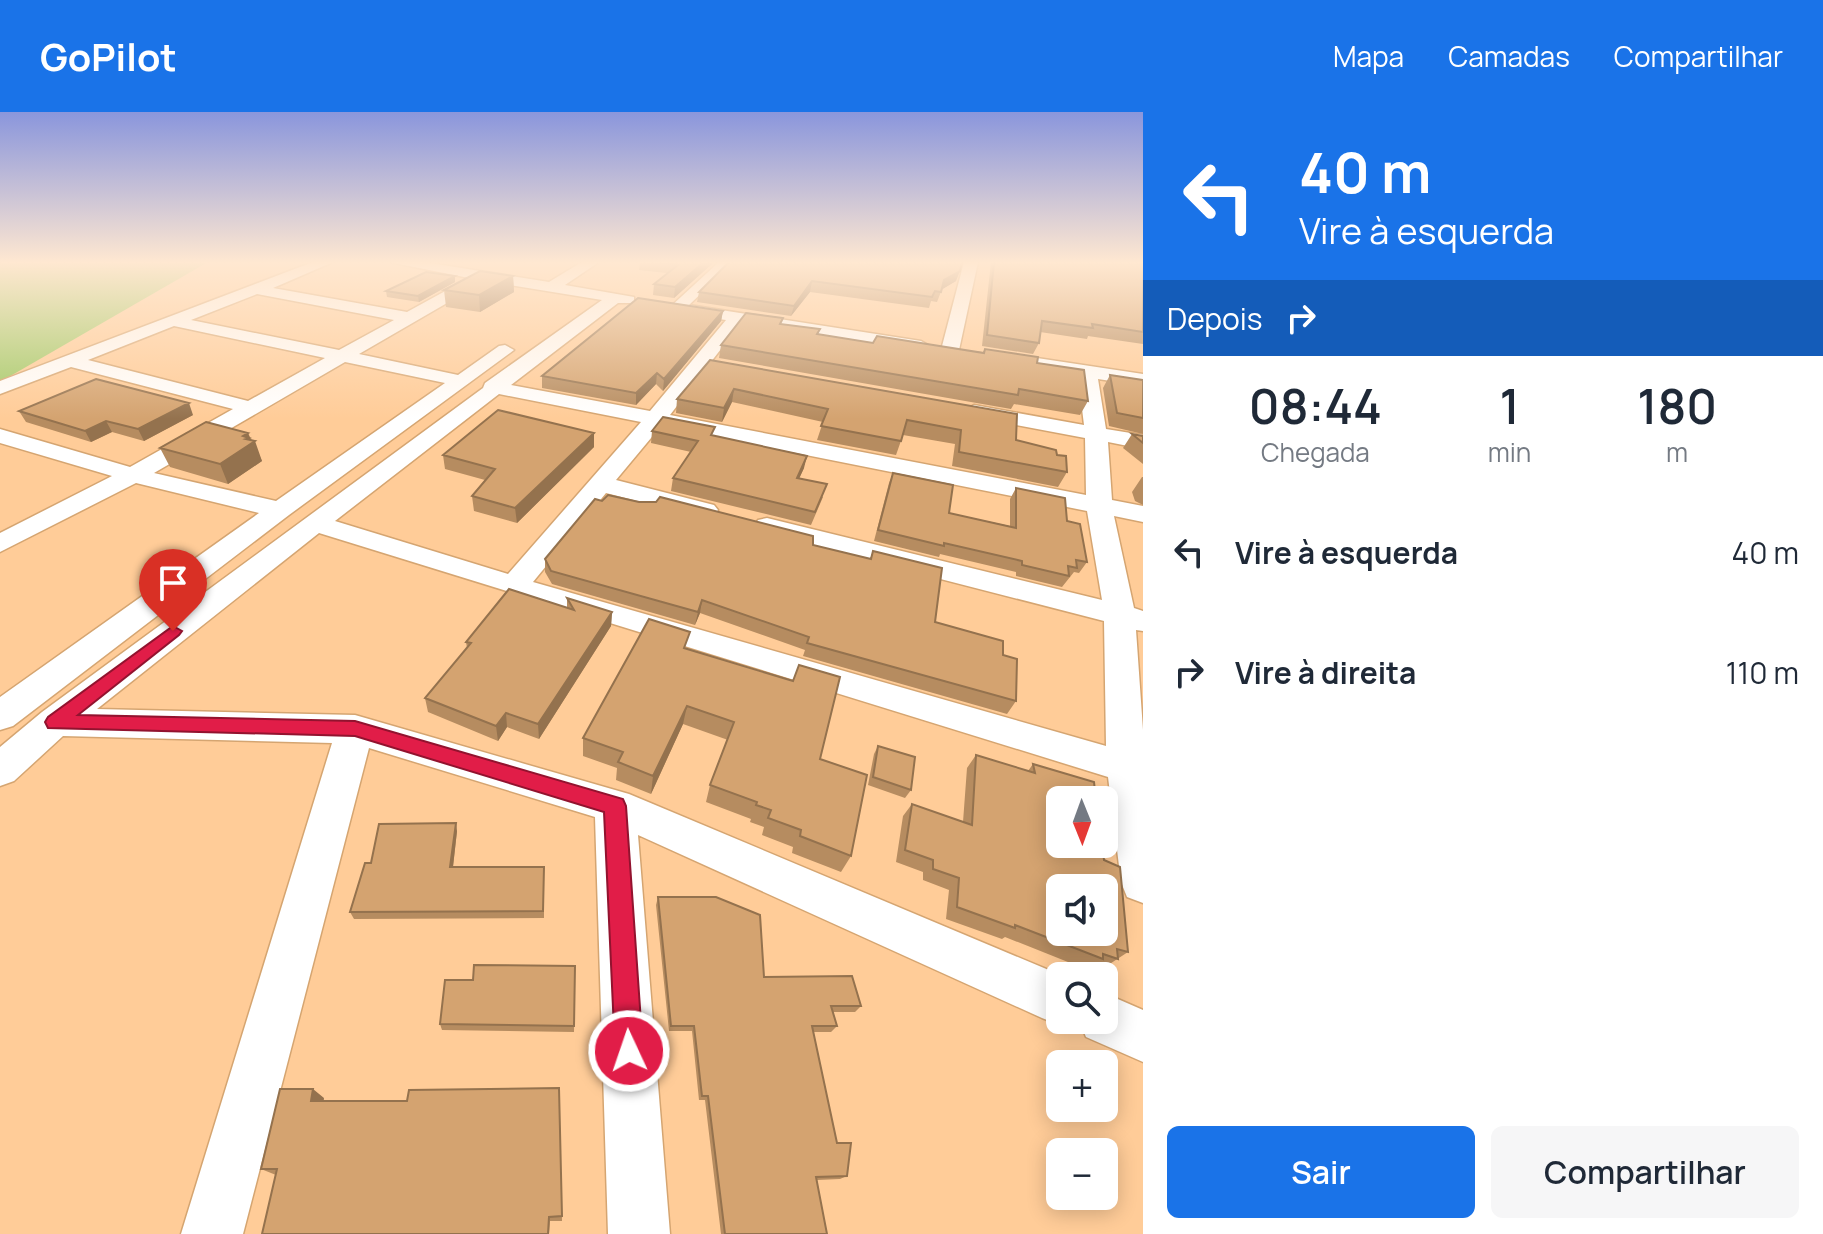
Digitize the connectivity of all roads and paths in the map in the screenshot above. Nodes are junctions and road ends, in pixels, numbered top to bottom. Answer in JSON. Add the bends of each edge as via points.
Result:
{"nodes":[{"id":1,"x":189,"y":314,"type":"edge"},
{"id":2,"x":392,"y":314,"type":"edge"},
{"id":3,"x":418,"y":314,"type":"edge"},
{"id":4,"x":592,"y":314,"type":"edge"},
{"id":5,"x":721,"y":314,"type":"edge"},
{"id":6,"x":963,"y":314,"type":"edge"},
{"id":7,"x":737,"y":317,"type":"junction"},
{"id":8,"x":412,"y":318,"type":"junction"},
{"id":9,"x":172,"y":321,"type":"junction"},
{"id":10,"x":523,"y":337,"type":"dead end"},
{"id":11,"x":347,"y":355,"type":"junction"},
{"id":12,"x":69,"y":361,"type":"junction"},
{"id":13,"x":1026,"y":362,"type":"edge"},
{"id":14,"x":1087,"y":371,"type":"junction"},
{"id":15,"x":1143,"y":380,"type":"edge"},
{"id":16,"x":461,"y":381,"type":"junction"},
{"id":17,"x":492,"y":387,"type":"junction"},
{"id":18,"x":0,"y":388,"type":"edge"},
{"id":19,"x":252,"y":408,"type":"junction"},
{"id":20,"x":954,"y":408,"type":"edge"},
{"id":21,"x":656,"y":418,"type":"junction"},
{"id":22,"x":406,"y":420,"type":"junction"},
{"id":23,"x":437,"y":429,"type":"junction"},
{"id":24,"x":1096,"y":433,"type":"junction"},
{"id":25,"x":0,"y":436,"type":"edge"},
{"id":26,"x":1143,"y":442,"type":"edge"},
{"id":27,"x":133,"y":475,"type":"junction"},
{"id":28,"x":601,"y":484,"type":"junction"},
{"id":29,"x":1099,"y":505,"type":"junction"},
{"id":30,"x":280,"y":510,"type":"junction"},
{"id":31,"x":1143,"y":514,"type":"edge"},
{"id":32,"x":315,"y":523,"type":"junction"},
{"id":33,"x":0,"y":544,"type":"edge"},
{"id":34,"x":514,"y":586,"type":"junction"},
{"id":35,"x":1132,"y":619,"type":"edge"},
{"id":36,"x":0,"y":716,"type":"edge"},
{"id":37,"x":55,"y":722,"type":"junction"},
{"id":38,"x":355,"y":729,"type":"junction"},
{"id":39,"x":1134,"y":769,"type":"edge"},
{"id":40,"x":0,"y":770,"type":"edge"},
{"id":41,"x":615,"y":806,"type":"junction"},
{"id":42,"x":1143,"y":882,"type":"edge"},
{"id":43,"x":1046,"y":994,"type":"edge"},
{"id":44,"x":1118,"y":1025,"type":"edge"},
{"id":45,"x":1143,"y":1036,"type":"edge"},
{"id":46,"x":212,"y":1234,"type":"edge"},
{"id":47,"x":639,"y":1234,"type":"edge"}],
"edges":[{"from":1,"to":9,"type":"street"},
{"from":2,"to":8,"type":"street"},
{"from":3,"to":8,"type":"street"},
{"from":4,"to":17,"type":"street"},
{"from":5,"to":7,"type":"street"},
{"from":6,"to":7,"type":"street","via":[[958,352]]},
{"from":7,"to":21,"type":"street","via":[[710,365]]},
{"from":8,"to":11,"type":"street"},
{"from":9,"to":11,"type":"street"},
{"from":9,"to":12,"type":"street"},
{"from":10,"to":16,"type":"street"},
{"from":11,"to":16,"type":"street"},
{"from":11,"to":19,"type":"street"},
{"from":12,"to":18,"type":"street"},
{"from":12,"to":19,"type":"street"},
{"from":13,"to":14,"type":"street"},
{"from":14,"to":15,"type":"street"},
{"from":14,"to":24,"type":"street"},
{"from":16,"to":22,"type":"street"},
{"from":17,"to":21,"type":"street"},
{"from":17,"to":23,"type":"street"},
{"from":19,"to":27,"type":"street"},
{"from":20,"to":24,"type":"street"},
{"from":21,"to":28,"type":"street"},
{"from":21,"to":29,"type":"street"},
{"from":22,"to":23,"type":"street","via":[[437,422]]},
{"from":22,"to":30,"type":"street"},
{"from":23,"to":32,"type":"street"},
{"from":24,"to":26,"type":"street"},
{"from":24,"to":29,"type":"street"},
{"from":25,"to":27,"type":"street"},
{"from":27,"to":30,"type":"street"},
{"from":27,"to":33,"type":"street"},
{"from":28,"to":34,"type":"street"},
{"from":28,"to":35,"type":"street"},
{"from":29,"to":31,"type":"street"},
{"from":29,"to":35,"type":"street"},
{"from":30,"to":36,"type":"street"},
{"from":32,"to":34,"type":"street"},
{"from":32,"to":37,"type":"street"},
{"from":34,"to":39,"type":"street"},
{"from":35,"to":39,"type":"street"},
{"from":37,"to":38,"type":"street"},
{"from":37,"to":40,"type":"street"},
{"from":38,"to":41,"type":"street"},
{"from":38,"to":46,"type":"street"},
{"from":39,"to":42,"type":"street"},
{"from":41,"to":43,"type":"street"},
{"from":41,"to":47,"type":"street"},
{"from":44,"to":45,"type":"street"}]}
